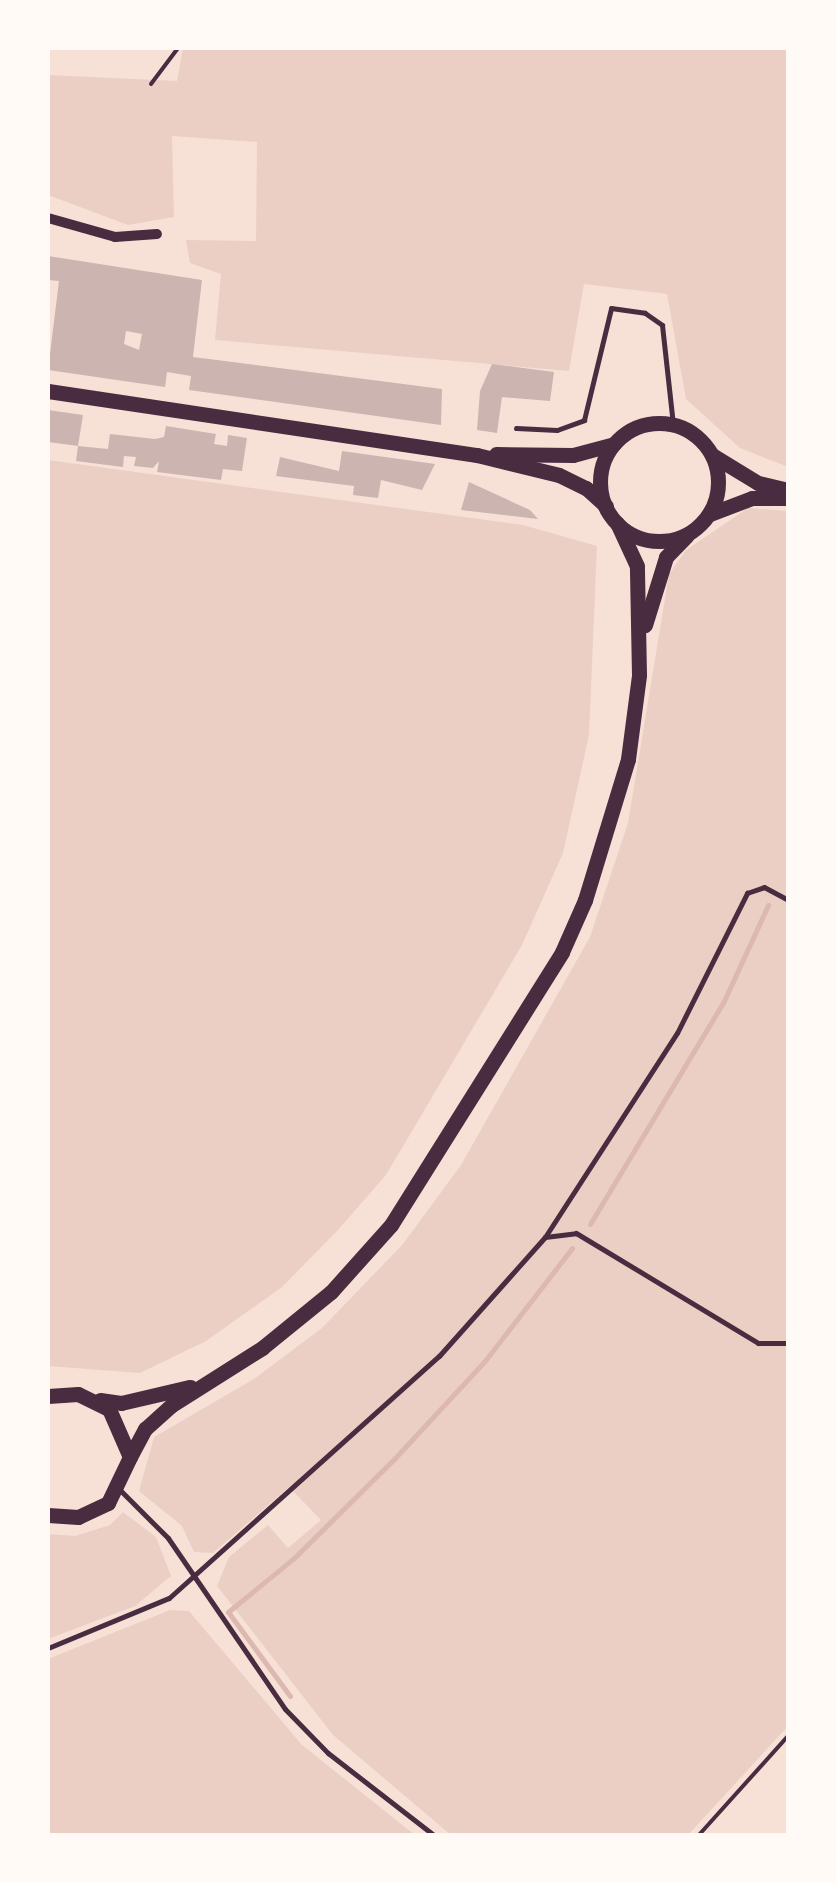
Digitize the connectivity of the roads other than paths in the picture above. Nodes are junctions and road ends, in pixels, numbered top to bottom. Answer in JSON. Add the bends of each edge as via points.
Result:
{"nodes":[{"id":1,"x":48,"y":218,"type":"edge"},
{"id":2,"x":157,"y":234,"type":"dead end"},
{"id":3,"x":48,"y":391,"type":"edge"},
{"id":4,"x":673,"y":424,"type":"junction"},
{"id":5,"x":516,"y":428,"type":"dead end"},
{"id":6,"x":614,"y":444,"type":"junction"},
{"id":7,"x":477,"y":455,"type":"junction"},
{"id":8,"x":712,"y":455,"type":"junction"},
{"id":9,"x":788,"y":494,"type":"edge"},
{"id":10,"x":606,"y":506,"type":"junction"},
{"id":11,"x":710,"y":514,"type":"junction"},
{"id":12,"x":617,"y":524,"type":"junction"},
{"id":13,"x":690,"y":533,"type":"junction"},
{"id":14,"x":642,"y":639,"type":"junction"},
{"id":15,"x":788,"y":900,"type":"edge"},
{"id":16,"x":545,"y":1238,"type":"junction"},
{"id":17,"x":788,"y":1343,"type":"edge"},
{"id":18,"x":198,"y":1384,"type":"junction"},
{"id":19,"x":52,"y":1393,"type":"edge"},
{"id":20,"x":95,"y":1399,"type":"junction"},
{"id":21,"x":130,"y":1456,"type":"junction"},
{"id":22,"x":119,"y":1490,"type":"junction"},
{"id":23,"x":48,"y":1516,"type":"edge"},
{"id":24,"x":193,"y":1579,"type":"junction"},
{"id":25,"x":48,"y":1648,"type":"edge"},
{"id":26,"x":435,"y":1836,"type":"edge"}],
"edges":[{"from":1,"to":2,"type":"street","via":[[116,236]]},
{"from":3,"to":7,"type":"main road"},
{"from":4,"to":5,"type":"lane","via":[[662,325],[645,313],[611,308],[584,420],[557,430]]},
{"from":4,"to":6,"type":"main road","via":[[641,426]]},
{"from":4,"to":8,"type":"main road"},
{"from":6,"to":7,"type":"main road","via":[[572,455]]},
{"from":6,"to":10,"type":"main road","via":[[601,474]]},
{"from":7,"to":10,"type":"main road","via":[[559,476]]},
{"from":8,"to":9,"type":"main road"},
{"from":8,"to":11,"type":"main road","via":[[718,488]]},
{"from":9,"to":11,"type":"main road","via":[[752,498]]},
{"from":10,"to":12,"type":"main road"},
{"from":11,"to":13,"type":"main road"},
{"from":12,"to":13,"type":"main road","via":[[650,540]]},
{"from":12,"to":14,"type":"main road","via":[[637,566]]},
{"from":13,"to":14,"type":"main road","via":[[666,556]]},
{"from":14,"to":18,"type":"main road","via":[[628,759],[585,900],[480,1090],[392,1226],[331,1292],[262,1348]]},
{"from":15,"to":16,"type":"lane","via":[[764,886],[746,893],[677,1032]]},
{"from":16,"to":17,"type":"lane","via":[[576,1233],[758,1342]]},
{"from":16,"to":24,"type":"lane","via":[[439,1356]]},
{"from":18,"to":20,"type":"main road","via":[[121,1404]]},
{"from":18,"to":21,"type":"main road","via":[[145,1430]]},
{"from":19,"to":20,"type":"main road"},
{"from":20,"to":21,"type":"main road","via":[[120,1423]]},
{"from":21,"to":22,"type":"main road"},
{"from":22,"to":23,"type":"main road","via":[[94,1512]]},
{"from":22,"to":24,"type":"lane","via":[[168,1538]]},
{"from":24,"to":25,"type":"lane","via":[[170,1598]]},
{"from":24,"to":26,"type":"lane","via":[[285,1709],[328,1753]]}]}
